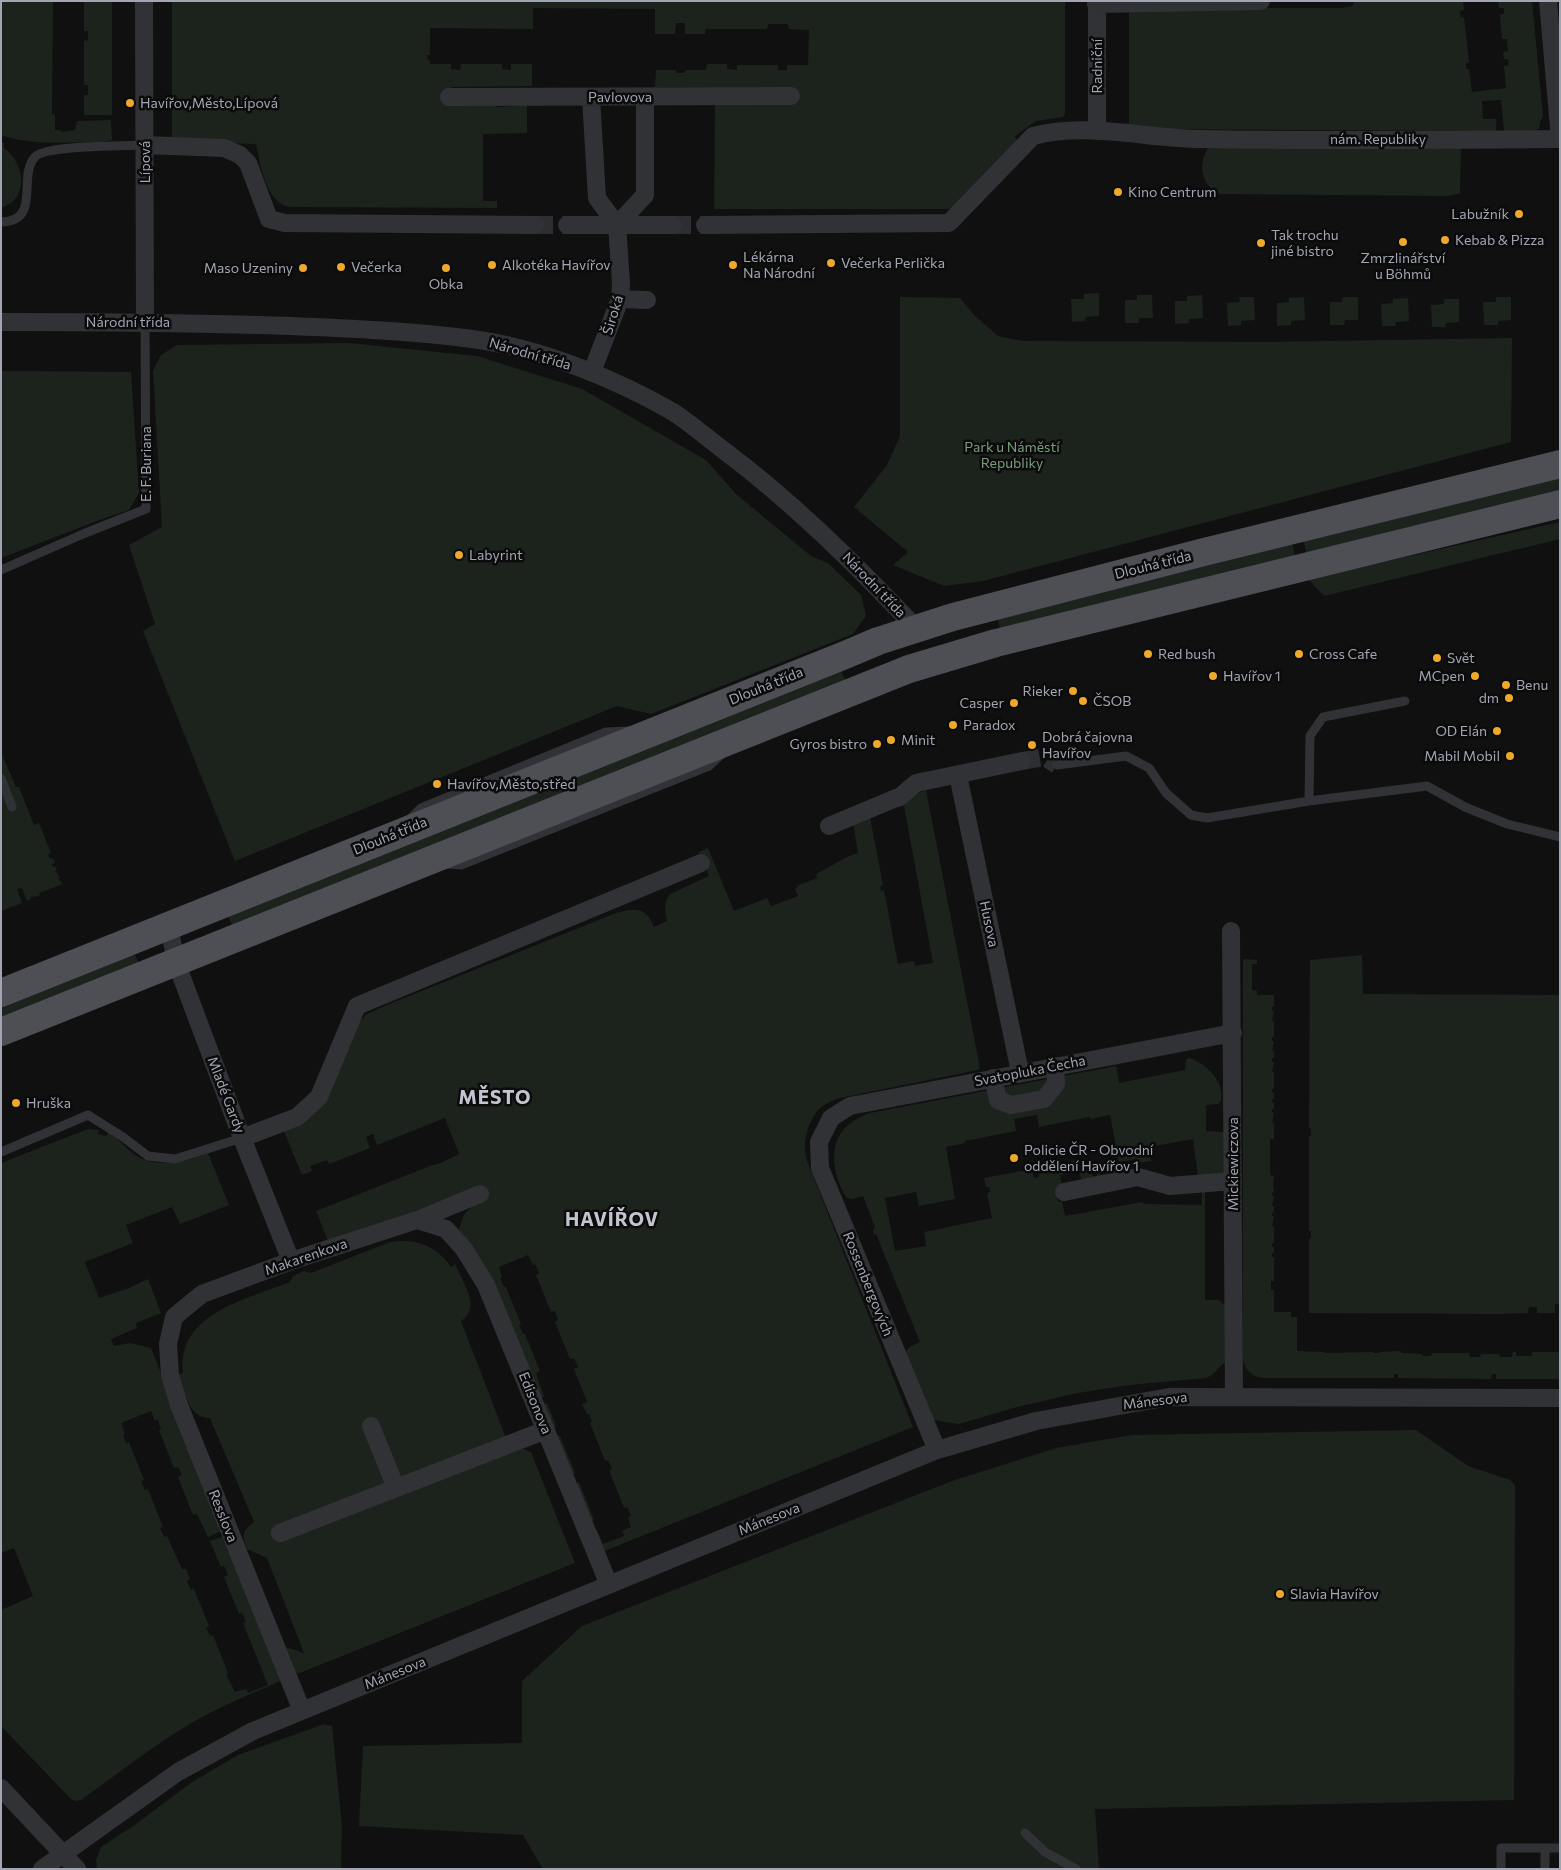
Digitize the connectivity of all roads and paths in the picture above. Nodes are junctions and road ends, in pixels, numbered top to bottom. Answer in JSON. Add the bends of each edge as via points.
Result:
{"nodes":[{"id":1,"x":144,"y":1,"type":"edge"},
{"id":2,"x":1261,"y":1,"type":"edge"},
{"id":3,"x":1548,"y":1,"type":"edge"},
{"id":4,"x":1097,"y":3,"type":"edge"},
{"id":5,"x":645,"y":96,"type":"junction"},
{"id":6,"x":791,"y":96,"type":"dead end"},
{"id":7,"x":591,"y":97,"type":"junction"},
{"id":8,"x":449,"y":98,"type":"dead end"},
{"id":9,"x":1097,"y":131,"type":"junction"},
{"id":10,"x":1559,"y":139,"type":"edge"},
{"id":11,"x":145,"y":145,"type":"junction"},
{"id":12,"x":1,"y":222,"type":"edge"},
{"id":13,"x":534,"y":225,"type":"tunnel mouth"},
{"id":14,"x":567,"y":225,"type":"tunnel mouth"},
{"id":15,"x":672,"y":225,"type":"tunnel mouth"},
{"id":16,"x":705,"y":225,"type":"tunnel mouth"},
{"id":17,"x":617,"y":226,"type":"junction"},
{"id":18,"x":620,"y":299,"type":"junction"},
{"id":19,"x":647,"y":300,"type":"dead end"},
{"id":20,"x":1,"y":322,"type":"edge"},
{"id":21,"x":145,"y":322,"type":"junction"},
{"id":22,"x":592,"y":372,"type":"junction"},
{"id":23,"x":1560,"y":464,"type":"edge"},
{"id":24,"x":1560,"y":504,"type":"edge"},
{"id":25,"x":1,"y":570,"type":"edge"},
{"id":26,"x":916,"y":628,"type":"junction"},
{"id":27,"x":961,"y":652,"type":"junction"},
{"id":28,"x":1405,"y":701,"type":"dead end"},
{"id":29,"x":1022,"y":761,"type":"tunnel mouth"},
{"id":30,"x":1057,"y":765,"type":"tunnel mouth"},
{"id":31,"x":958,"y":775,"type":"junction"},
{"id":32,"x":1,"y":778,"type":"edge"},
{"id":33,"x":1309,"y":802,"type":"junction"},
{"id":34,"x":12,"y":807,"type":"dead end"},
{"id":35,"x":829,"y":826,"type":"dead end"},
{"id":36,"x":1560,"y":837,"type":"edge"},
{"id":37,"x":701,"y":863,"type":"dead end"},
{"id":38,"x":169,"y":926,"type":"junction"},
{"id":39,"x":1231,"y":931,"type":"dead end"},
{"id":40,"x":176,"y":962,"type":"junction"},
{"id":41,"x":1,"y":993,"type":"edge"},
{"id":42,"x":1,"y":1032,"type":"edge"},
{"id":43,"x":1233,"y":1033,"type":"junction"},
{"id":44,"x":1055,"y":1066,"type":"junction"},
{"id":45,"x":1020,"y":1072,"type":"junction"},
{"id":46,"x":993,"y":1078,"type":"junction"},
{"id":47,"x":831,"y":1118,"type":"joint"},
{"id":48,"x":242,"y":1138,"type":"junction"},
{"id":49,"x":1,"y":1152,"type":"edge"},
{"id":50,"x":1233,"y":1181,"type":"junction"},
{"id":51,"x":1064,"y":1192,"type":"dead end"},
{"id":52,"x":480,"y":1194,"type":"dead end"},
{"id":53,"x":417,"y":1220,"type":"junction"},
{"id":54,"x":291,"y":1261,"type":"junction"},
{"id":55,"x":174,"y":1317,"type":"joint"},
{"id":56,"x":1234,"y":1396,"type":"junction"},
{"id":57,"x":1560,"y":1398,"type":"edge"},
{"id":58,"x":372,"y":1426,"type":"dead end"},
{"id":59,"x":546,"y":1430,"type":"junction"},
{"id":60,"x":937,"y":1450,"type":"junction"},
{"id":61,"x":396,"y":1488,"type":"junction"},
{"id":62,"x":280,"y":1533,"type":"dead end"},
{"id":63,"x":609,"y":1585,"type":"junction"},
{"id":64,"x":302,"y":1711,"type":"junction"},
{"id":65,"x":1,"y":1788,"type":"edge"},
{"id":66,"x":1025,"y":1833,"type":"dead end"},
{"id":67,"x":1544,"y":1848,"type":"junction"},
{"id":68,"x":1560,"y":1848,"type":"edge"},
{"id":69,"x":62,"y":1854,"type":"junction"},
{"id":70,"x":42,"y":1869,"type":"edge"},
{"id":71,"x":77,"y":1869,"type":"edge"},
{"id":72,"x":1076,"y":1869,"type":"edge"},
{"id":73,"x":1501,"y":1869,"type":"edge"},
{"id":74,"x":1545,"y":1869,"type":"edge"}],
"edges":[{"from":1,"to":11,"type":"street","name":"Lípová"},
{"from":2,"to":4,"type":"street"},
{"from":3,"to":10,"type":"street"},
{"from":4,"to":9,"type":"street","name":"Radniční"},
{"from":5,"to":6,"type":"street","name":"Pavlovova"},
{"from":5,"to":7,"type":"street","name":"Pavlovova"},
{"from":5,"to":17,"type":"street","via":[[646,195]]},
{"from":7,"to":8,"type":"street","name":"Pavlovova"},
{"from":7,"to":17,"type":"street","via":[[597,198]]},
{"from":9,"to":10,"type":"street","name":"nám. Republiky","via":[[1197,139]]},
{"from":9,"to":16,"type":"street","name":"nám. Republiky","via":[[1047,132],[1032,136],[948,222]]},
{"from":11,"to":12,"type":"lane","via":[[53,150],[37,155],[29,166],[26,207],[18,217]]},
{"from":11,"to":13,"type":"street","via":[[224,148],[240,155],[248,163],[269,219],[285,223]]},
{"from":11,"to":21,"type":"street","name":"Lípová"},
{"from":14,"to":17,"type":"street"},
{"from":15,"to":17,"type":"street"},
{"from":17,"to":18,"type":"street","name":"Široká"},
{"from":18,"to":19,"type":"street"},
{"from":18,"to":22,"type":"street","name":"Široká"},
{"from":20,"to":21,"type":"street","name":"Národní třída"},
{"from":21,"to":22,"type":"street","name":"Národní třída","via":[[417,333],[480,340]]},
{"from":21,"to":25,"type":"lane","name":"E. F. Buriana","via":[[146,509]]},
{"from":22,"to":26,"type":"street","name":"Národní třída","via":[[675,414],[755,473],[829,538]]},
{"from":23,"to":26,"type":"main road","name":"Dlouhá třída","via":[[1200,553]]},
{"from":24,"to":27,"type":"main road"},
{"from":26,"to":27,"type":"main road","name":"Národní třída"},
{"from":26,"to":38,"type":"main road","name":"Dlouhá třída"},
{"from":27,"to":40,"type":"main road","via":[[874,682]]},
{"from":28,"to":33,"type":"lane","via":[[1323,718],[1310,736]]},
{"from":29,"to":31,"type":"street"},
{"from":30,"to":33,"type":"lane","via":[[1126,756],[1149,768],[1166,794],[1191,815],[1207,818]]},
{"from":31,"to":35,"type":"street","via":[[916,783],[901,796]]},
{"from":31,"to":45,"type":"street","name":"Husova"},
{"from":32,"to":34,"type":"lane"},
{"from":33,"to":36,"type":"lane","via":[[1427,786],[1506,824]]},
{"from":37,"to":48,"type":"street","via":[[358,1006],[319,1097],[297,1117]]},
{"from":38,"to":40,"type":"street","name":"Mladé Gardy"},
{"from":38,"to":41,"type":"main road","name":"Dlouhá třída"},
{"from":39,"to":43,"type":"street","name":"Mickiewiczova"},
{"from":40,"to":42,"type":"main road"},
{"from":40,"to":48,"type":"street","name":"Mladé Gardy"},
{"from":43,"to":44,"type":"street","name":"Svatopluka Čecha"},
{"from":43,"to":50,"type":"street","name":"Mickiewiczova"},
{"from":44,"to":45,"type":"street","name":"Svatopluka Čecha"},
{"from":44,"to":46,"type":"street","via":[[1056,1084],[1044,1099],[1011,1105],[998,1100]]},
{"from":45,"to":46,"type":"street","name":"Svatopluka Čecha"},
{"from":46,"to":47,"type":"street","name":"Svatopluka Čecha","via":[[850,1106]]},
{"from":47,"to":60,"type":"street","name":"Rossenbergových","via":[[818,1142],[820,1168]]},
{"from":48,"to":49,"type":"lane","via":[[175,1159],[148,1156],[88,1116]]},
{"from":48,"to":54,"type":"street","name":"Mladé Gardy"},
{"from":50,"to":51,"type":"street","via":[[1170,1186],[1138,1176]]},
{"from":50,"to":56,"type":"street","name":"Mickiewiczova"},
{"from":52,"to":53,"type":"street","name":"Makarenkova"},
{"from":53,"to":54,"type":"street","name":"Makarenkova"},
{"from":53,"to":59,"type":"street","name":"Edisonova","via":[[446,1229],[464,1249],[486,1285]]},
{"from":54,"to":55,"type":"street","name":"Makarenkova","via":[[202,1294]]},
{"from":55,"to":64,"type":"street","name":"Resslova","via":[[168,1344],[170,1375],[179,1405]]},
{"from":56,"to":57,"type":"street","name":"Mánesova"},
{"from":56,"to":60,"type":"street","name":"Mánesova","via":[[1169,1397],[1036,1420]]},
{"from":58,"to":61,"type":"street"},
{"from":59,"to":61,"type":"street"},
{"from":59,"to":63,"type":"street","name":"Edisonova"},
{"from":60,"to":63,"type":"street","name":"Mánesova"},
{"from":61,"to":62,"type":"street"},
{"from":63,"to":64,"type":"street","name":"Mánesova"},
{"from":64,"to":69,"type":"street","name":"Mánesova","via":[[253,1731],[178,1772]]},
{"from":65,"to":69,"type":"street"},
{"from":66,"to":72,"type":"lane","via":[[1045,1852]]},
{"from":67,"to":68,"type":"lane"},
{"from":67,"to":73,"type":"lane","via":[[1501,1848]]},
{"from":67,"to":74,"type":"lane"},
{"from":69,"to":70,"type":"street","name":"Mánesova"},
{"from":69,"to":71,"type":"street"}]}
